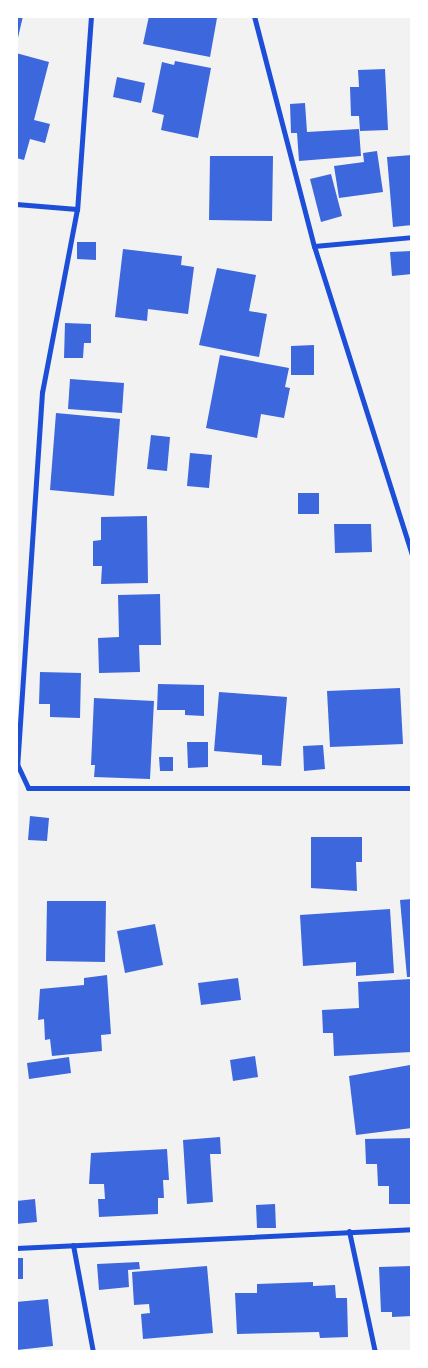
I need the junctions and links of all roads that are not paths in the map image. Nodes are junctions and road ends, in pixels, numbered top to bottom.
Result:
1 (91, 16) edge
2 (254, 16) edge
3 (16, 204) edge
4 (77, 209) junction
5 (412, 237) edge
6 (314, 246) junction
7 (412, 555) edge
8 (412, 788) edge
9 (412, 1229) edge
10 (349, 1231) junction
11 (73, 1244) junction
12 (16, 1248) edge
13 (93, 1352) edge
14 (376, 1352) edge

1 - 4 street
2 - 6 street
3 - 4 street
4 - 8 street
5 - 6 street
6 - 7 street
9 - 10 street
10 - 11 street
10 - 14 street
11 - 12 street
11 - 13 street

